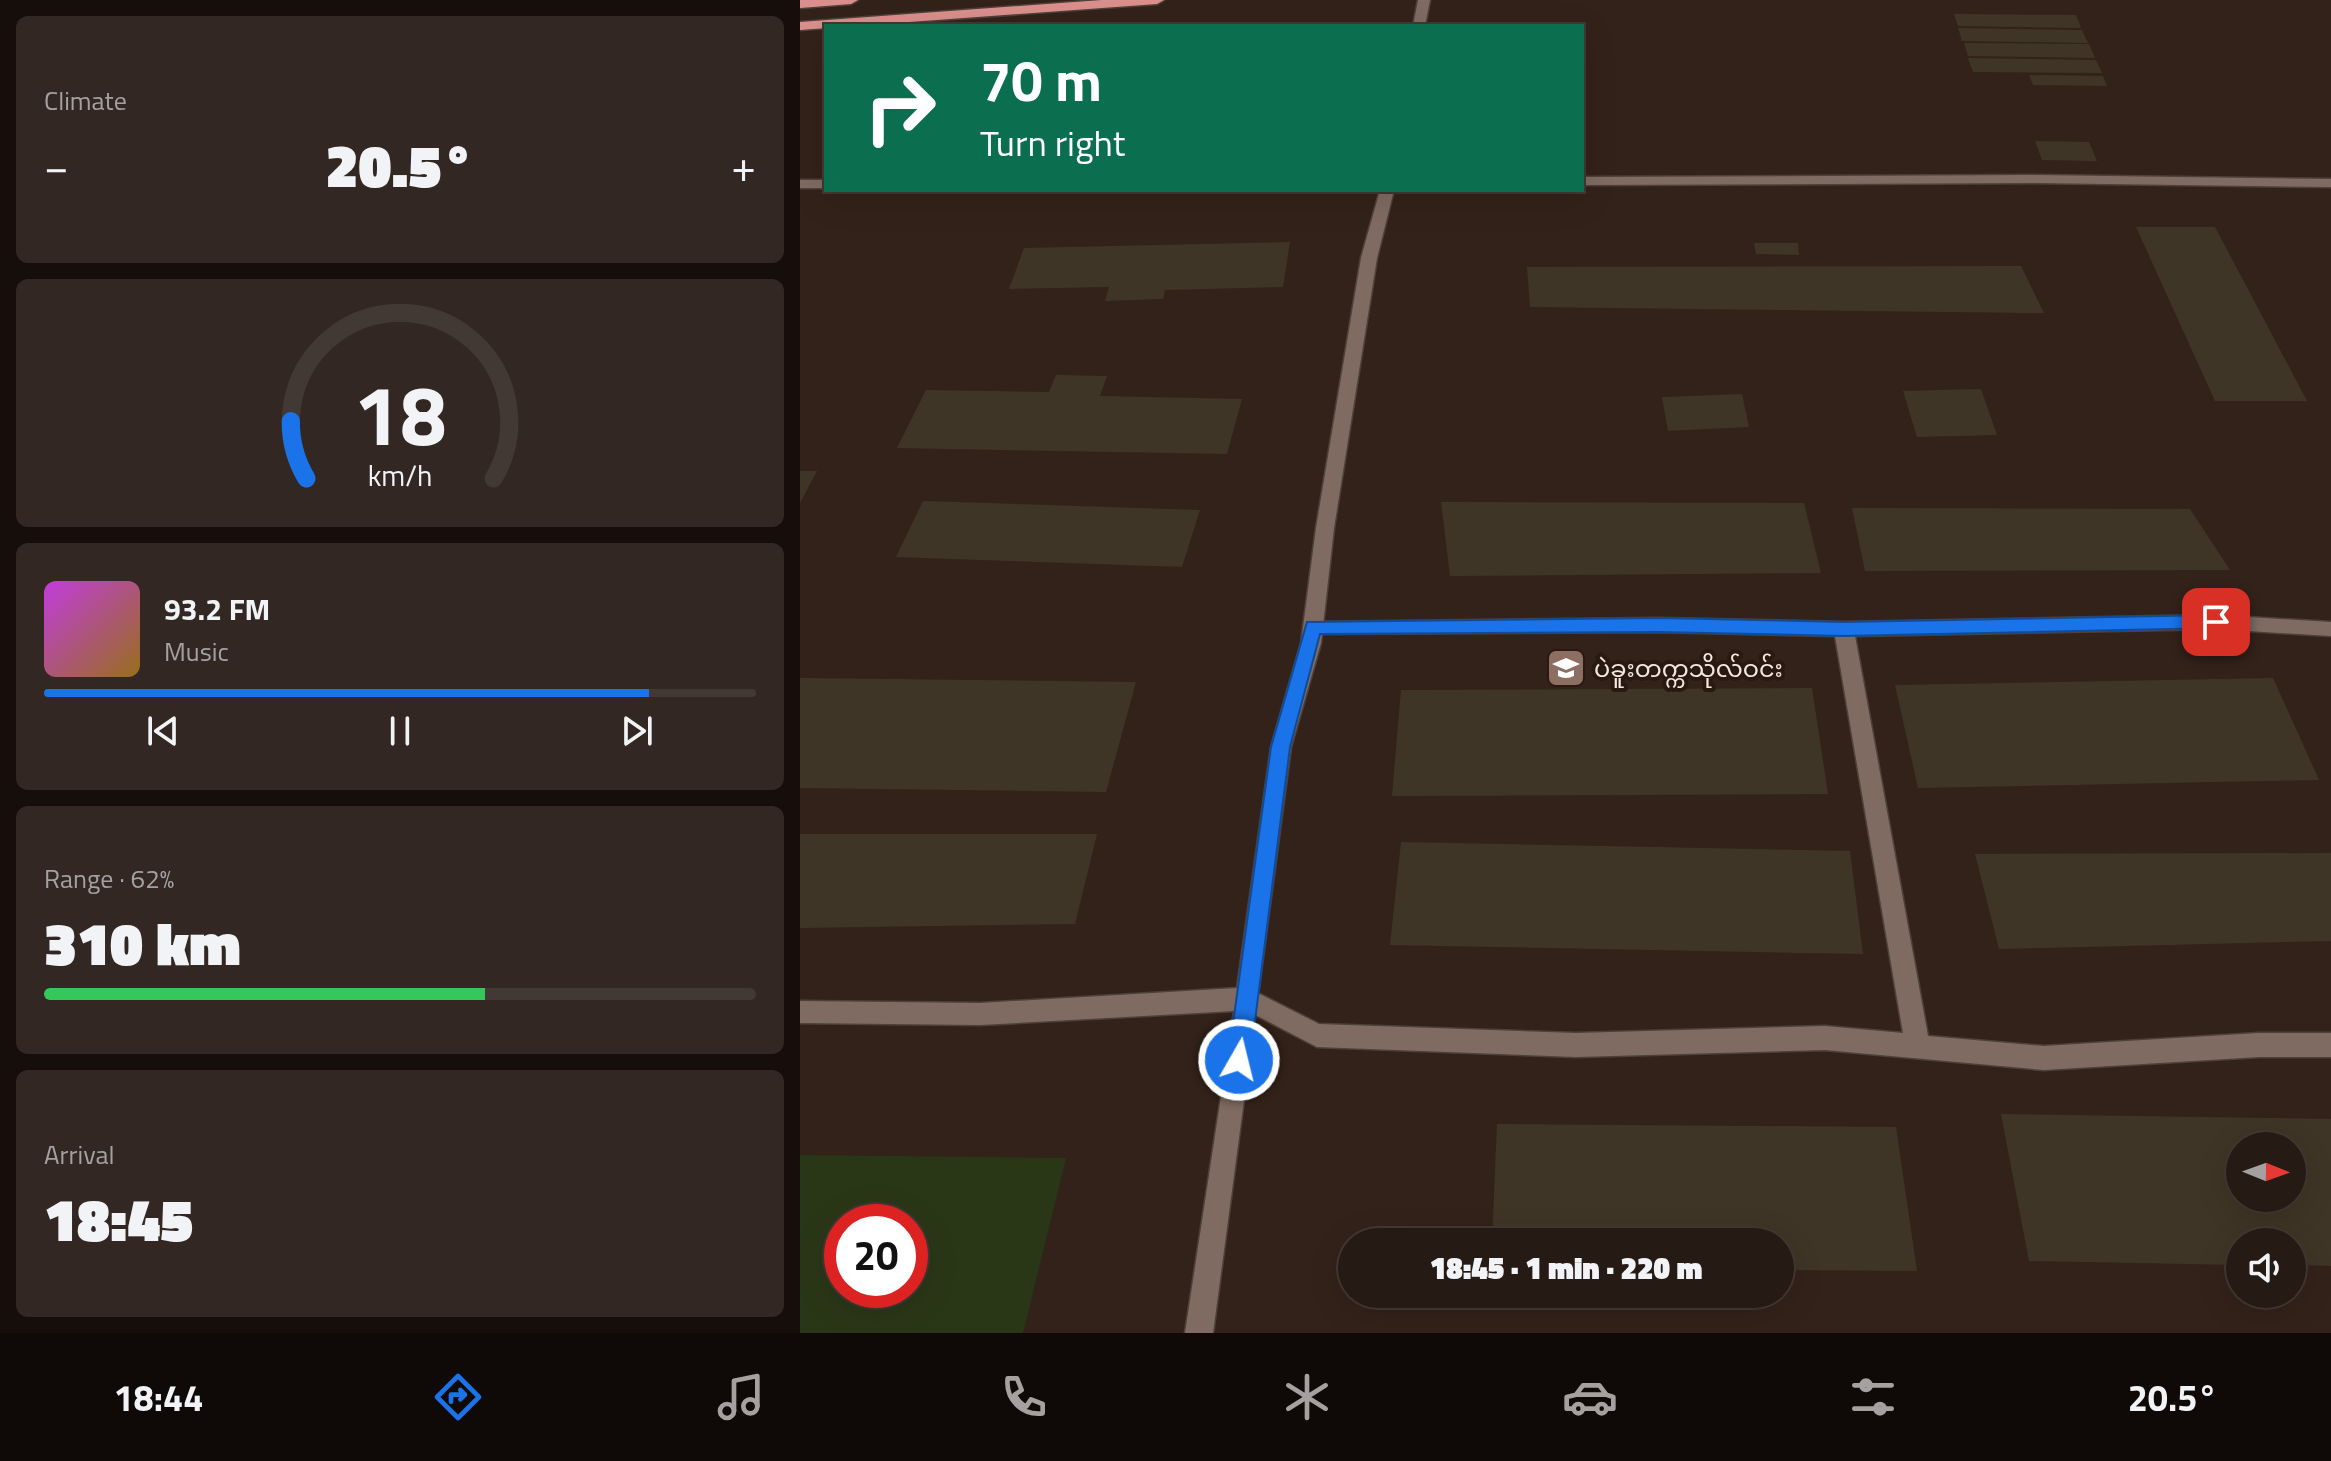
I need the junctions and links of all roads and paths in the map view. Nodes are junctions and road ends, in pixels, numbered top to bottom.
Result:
1 (851, 0) edge
2 (1157, 0) edge
3 (1424, 0) edge
4 (800, 4) edge
5 (824, 24) edge
6 (827, 24) edge
7 (1419, 24) edge
8 (800, 26) edge
9 (1584, 181) edge
10 (2331, 183) edge
11 (800, 184) edge
12 (824, 184) edge
13 (1386, 192) edge
14 (1313, 627) junction
15 (1844, 629) junction
16 (2331, 629) edge
17 (1248, 999) junction
18 (800, 1012) edge
19 (2331, 1045) edge
20 (1918, 1047) junction
21 (1199, 1333) edge

1 - 4 highway
2 - 6 highway
3 - 7 street
5 - 8 highway
9 - 10 street
11 - 12 street
13 - 14 street
14 - 15 street
14 - 17 street
15 - 16 street
15 - 20 street
17 - 18 street
17 - 20 street
17 - 21 street
19 - 20 street

